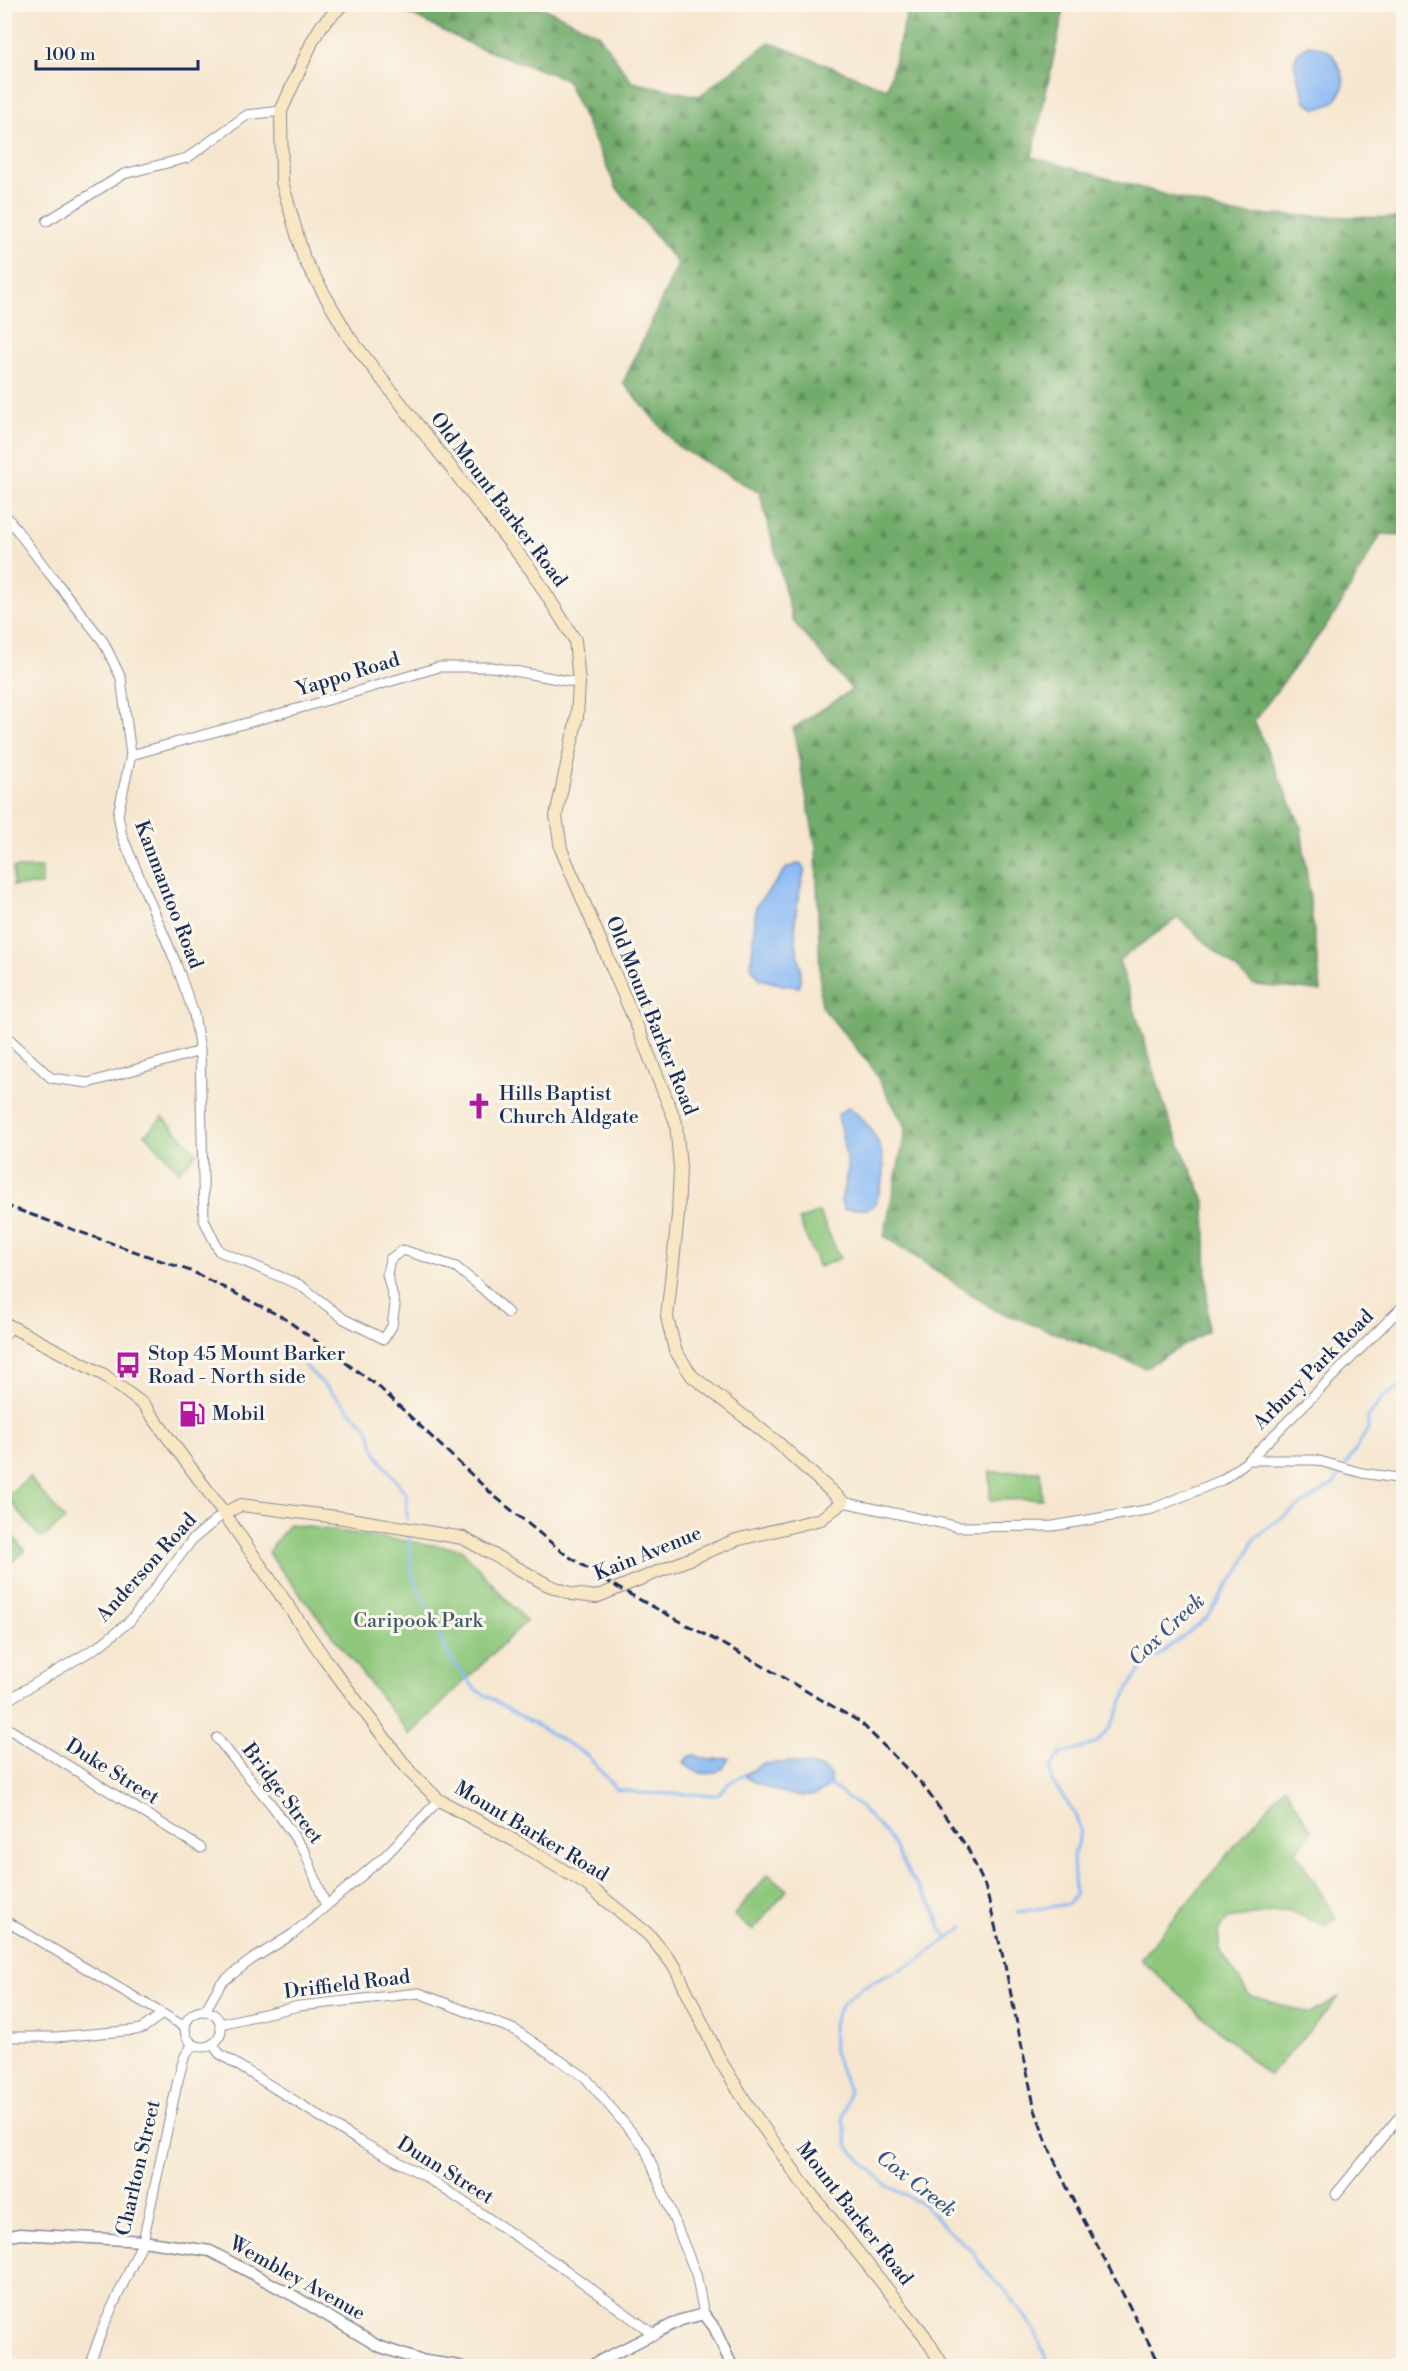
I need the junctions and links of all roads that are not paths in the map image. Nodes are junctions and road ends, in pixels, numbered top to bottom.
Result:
1 (343, 4) edge
2 (281, 111) junction
3 (47, 221) dead end
4 (4, 513) edge
5 (579, 683) junction
6 (131, 755) junction
7 (4, 1034) edge
8 (200, 1051) junction
9 (1404, 1305) edge
10 (508, 1313) dead end
11 (6, 1328) edge
12 (1249, 1460) junction
13 (1404, 1479) edge
14 (843, 1502) junction
15 (224, 1513) junction
16 (4, 1702) edge
17 (4, 1726) edge
18 (217, 1738) dead end
19 (439, 1800) junction
20 (201, 1848) dead end
21 (326, 1906) junction
22 (4, 1920) edge
23 (205, 2011) junction
24 (161, 2015) junction
25 (220, 2024) junction
26 (185, 2027) junction
27 (4, 2037) edge
28 (193, 2044) junction
29 (212, 2044) junction
30 (1404, 2111) edge
31 (1336, 2194) dead end
32 (4, 2237) edge
33 (143, 2241) junction
34 (704, 2314) junction
35 (655, 2335) junction
36 (89, 2367) edge
37 (460, 2367) edge
38 (590, 2367) edge
39 (732, 2367) edge
40 (943, 2367) edge

1 - 2 main road, Old Mount Barker Road
2 - 3 street
2 - 5 main road, Old Mount Barker Road
4 - 6 street, Kanmantoo Road
5 - 6 street, Yappo Road
5 - 14 main road, Old Mount Barker Road
6 - 8 street, Kanmantoo Road
7 - 8 street
8 - 10 street, Kanmantoo Road
9 - 12 street, Arbury Park Road
11 - 15 main road, Mount Barker Road
12 - 13 street
12 - 14 street
14 - 15 main road, Kain Avenue
15 - 16 street, Anderson Road
15 - 19 main road, Mount Barker Road
17 - 20 street, Duke Street
18 - 21 street, Bridge Street
19 - 21 street
19 - 40 main road, Mount Barker Road
21 - 23 street
22 - 24 street
23 - 25 street
23 - 26 street
24 - 26 street
24 - 27 street
25 - 29 street
25 - 34 street, Driffield Road
26 - 28 street
28 - 29 street
28 - 33 street, Charlton Street
29 - 35 street, Dunn Street
30 - 31 street
32 - 33 street, Wembley Avenue
33 - 36 street, Charlton Street
33 - 37 street, Wembley Avenue
34 - 35 street
34 - 39 street
35 - 38 street

